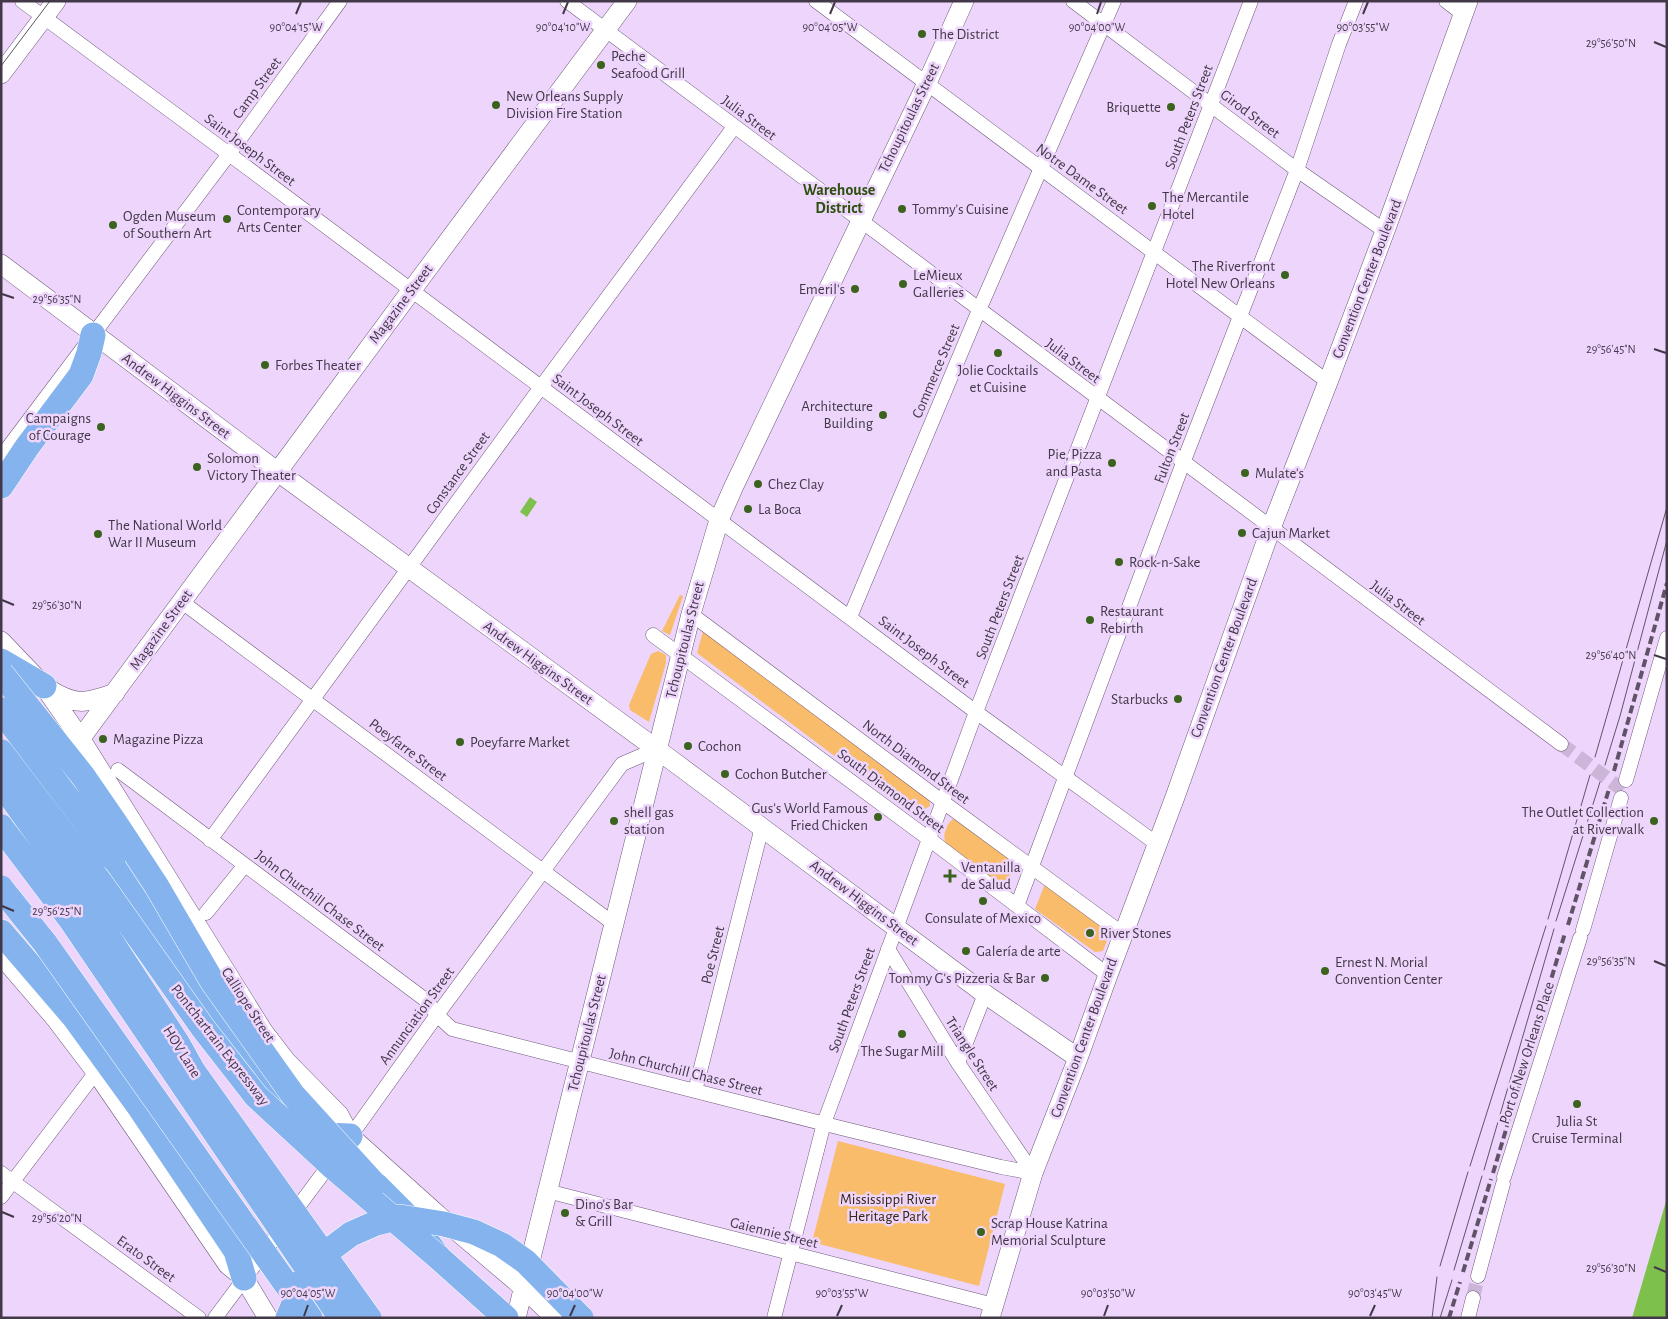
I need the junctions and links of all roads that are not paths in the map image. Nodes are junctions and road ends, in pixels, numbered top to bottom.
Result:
1 (22, 1) edge
2 (56, 1) edge
3 (340, 1) edge
4 (567, 1) edge
5 (627, 1) edge
6 (816, 1) edge
7 (964, 1) edge
8 (1073, 1) edge
9 (1114, 1) edge
10 (1251, 1) edge
11 (1356, 1) edge
12 (1446, 1) edge
13 (1466, 8) edge
14 (44, 18) junction
15 (1104, 24) junction
16 (606, 30) junction
17 (1, 74) edge
18 (927, 83) junction
19 (1212, 105) junction
20 (734, 127) junction
21 (229, 154) junction
22 (1040, 168) junction
23 (1297, 170) junction
24 (860, 221) junction
25 (1385, 231) junction
26 (1154, 252) junction
27 (1, 264) edge
28 (411, 291) junction
29 (979, 310) junction
30 (1240, 317) junction
31 (94, 335) junction
32 (1328, 382) junction
33 (541, 387) junction
34 (1097, 399) junction
35 (1, 457) edge
36 (1184, 463) junction
37 (278, 472) junction
38 (1, 486) edge
39 (719, 520) junction
40 (1271, 528) junction
41 (409, 568) junction
42 (182, 602) junction
43 (691, 614) junction
44 (850, 617) junction
45 (653, 635) dead end
46 (1667, 638) edge
47 (1, 641) edge
48 (681, 655) junction
49 (1, 661) edge
50 (1, 673) edge
51 (44, 686) junction
52 (115, 694) junction
53 (312, 699) junction
54 (1, 710) edge
55 (976, 712) junction
56 (80, 738) junction
57 (1561, 744) tunnel mouth
58 (657, 749) junction
59 (1, 752) edge
60 (118, 770) dead end
61 (1065, 777) junction
62 (1626, 780) dead end
63 (1, 784) edge
64 (1621, 798) dead end
65 (943, 802) junction
66 (1, 822) edge
67 (1, 827) edge
68 (762, 827) junction
69 (210, 840) junction
70 (929, 840) junction
71 (1157, 844) junction
72 (1, 850) edge
73 (245, 866) junction
74 (1031, 866) junction
75 (544, 872) junction
76 (1, 888) edge
77 (1017, 906) junction
78 (206, 914) dead end
79 (614, 924) junction
80 (896, 927) junction
81 (1, 932) edge
82 (1123, 934) junction
83 (888, 950) junction
84 (1, 955) edge
85 (1108, 975) junction
86 (985, 994) junction
87 (437, 1015) junction
88 (1078, 1058) junction
89 (579, 1062) junction
90 (958, 1063) junction
91 (96, 1072) junction
92 (694, 1091) junction
93 (824, 1123) junction
94 (350, 1136) junction
95 (1033, 1173) junction
96 (7, 1177) edge
97 (547, 1192) junction
98 (1, 1197) edge
99 (791, 1254) junction
100 (438, 1257) junction
101 (1478, 1276) tunnel mouth
102 (244, 1278) junction
103 (524, 1288) junction
104 (1473, 1298) tunnel mouth
105 (992, 1311) edge
106 (199, 1318) edge
107 (215, 1318) edge
108 (268, 1318) edge
109 (288, 1318) edge
110 (310, 1318) edge
111 (341, 1318) edge
112 (369, 1318) edge
113 (506, 1318) edge
114 (516, 1318) edge
115 (555, 1318) edge
116 (582, 1318) edge
117 (774, 1318) edge
118 (1468, 1318) edge

1 - 14 street, Saint Joseph Street
2 - 14 street
3 - 21 street, Camp Street
4 - 16 street, Julia Street
5 - 16 street, Magazine Street
6 - 18 street, Notre Dame Street
7 - 18 street, Tchoupitoulas Street
8 - 15 street, Girod Street
9 - 15 street, Commerce Street
10 - 19 street, South Peters Street
11 - 23 street, Fulton Street
12 - 13 street
13 - 25 street, Convention Center Boulevard
14 - 17 street
14 - 21 street, Saint Joseph Street
15 - 19 street, Girod Street
15 - 22 street, Commerce Street
16 - 20 street, Julia Street
16 - 28 street, Magazine Street
18 - 22 street, Notre Dame Street
18 - 24 street, Tchoupitoulas Street
19 - 23 street, Girod Street
19 - 26 street, South Peters Street
20 - 24 street, Julia Street
20 - 33 street, Constance Street
21 - 28 street, Saint Joseph Street
21 - 31 street, Camp Street
22 - 26 street, Notre Dame Street
22 - 29 street, Commerce Street
23 - 25 street, Girod Street
23 - 30 street, Fulton Street
24 - 29 street, Julia Street
24 - 39 street, Tchoupitoulas Street
25 - 32 street, Convention Center Boulevard
26 - 30 street, Notre Dame Street
26 - 34 street, South Peters Street
27 - 31 street, Andrew Higgins Street
28 - 33 street, Saint Joseph Street
28 - 37 street, Magazine Street
29 - 34 street, Julia Street
29 - 44 street, Commerce Street
30 - 32 street, Notre Dame Street
30 - 36 street, Fulton Street
31 - 35 street, Camp Street
31 - 37 street, Andrew Higgins Street
31 - 38 highway
32 - 40 street, Convention Center Boulevard
33 - 39 street, Saint Joseph Street
33 - 41 street, Constance Street
34 - 36 street, Julia Street
34 - 55 street, South Peters Street
36 - 40 street, Julia Street
36 - 61 street, Fulton Street
37 - 41 street, Andrew Higgins Street
37 - 42 street, Magazine Street
39 - 43 street, Tchoupitoulas Street
39 - 44 street, Saint Joseph Street
40 - 57 street, Julia Street
40 - 71 street, Convention Center Boulevard
41 - 53 street, Constance Street
41 - 58 street, Andrew Higgins Street
42 - 52 street, Magazine Street
42 - 53 street, Poeyfarre Street
43 - 48 street, Tchoupitoulas Street
43 - 65 street, North Diamond Street
44 - 55 street, Saint Joseph Street
45 - 48 street, South Diamond Street
46 - 62 street
47 - 51 street, Calliope Street
48 - 58 street, Tchoupitoulas Street
48 - 70 street, South Diamond Street
49 - 51 highway
50 - 100 highway, bridge
51 - 52 street
51 - 56 street, Calliope Street
51 - 66 street
52 - 56 street, Magazine Street
53 - 69 street, Constance Street
53 - 75 street, Poeyfarre Street
54 - 94 highway, bridge
55 - 61 street, Saint Joseph Street
55 - 65 street, South Peters Street
56 - 72 street, Magazine Street
56 - 94 street, Calliope Street
58 - 68 street, Andrew Higgins Street
58 - 75 street, Annunciation Street
58 - 79 street, Tchoupitoulas Street
59 - 100 highway, Pontchartrain Expressway, bridge
60 - 69 street, John Churchill Chase Street
61 - 71 street, Saint Joseph Street
61 - 74 street, Fulton Street
63 - 112 highway, HOV Lane, bridge
64 - 101 street, Port of New Orleans Place
65 - 70 street, South Peters Street
65 - 74 street, North Diamond Street
67 - 111 highway, bridge
68 - 80 street, Andrew Higgins Street
68 - 92 street, Poe Street
69 - 73 street, John Churchill Chase Street
70 - 77 street, South Diamond Street
70 - 80 street, South Peters Street
71 - 82 street, Convention Center Boulevard
73 - 78 street
73 - 87 street, John Churchill Chase Street
74 - 77 street, Fulton Street
74 - 82 street, North Diamond Street
75 - 79 street, Poeyfarre Street
75 - 87 street, Annunciation Street
76 - 110 highway, bridge
77 - 85 street, South Diamond Street
79 - 89 street, Tchoupitoulas Street
80 - 83 street, South Peters Street
80 - 86 street, Andrew Higgins Street
81 - 102 highway
82 - 85 street, Convention Center Boulevard
83 - 90 street, Triangle Street
83 - 93 street, South Peters Street
84 - 91 street
85 - 88 street, Convention Center Boulevard
86 - 88 street, Andrew Higgins Street
86 - 90 street
87 - 89 street, John Churchill Chase Street
87 - 94 street, Annunciation Street
88 - 95 street, Convention Center Boulevard
89 - 92 street, John Churchill Chase Street
89 - 97 street, Tchoupitoulas Street
90 - 95 street, Triangle Street
91 - 96 street
91 - 102 street
92 - 93 street, John Churchill Chase Street
93 - 95 street, John Churchill Chase Street
93 - 99 street, South Peters Street
94 - 102 street, Annunciation Street
94 - 103 street, Calliope Street
95 - 105 street, Convention Center Boulevard
96 - 98 street
96 - 106 street, Erato Street
97 - 99 street, Gaiennie Street
97 - 103 street, Tchoupitoulas Street
99 - 105 street, Gaiennie Street
99 - 117 street, South Peters Street
100 - 113 highway, Pontchartrain Expressway
102 - 107 street, Annunciation Street
102 - 108 street
103 - 114 street, Tchoupitoulas Street
103 - 115 street, Calliope Street
104 - 118 street
109 - 116 highway, bridge

